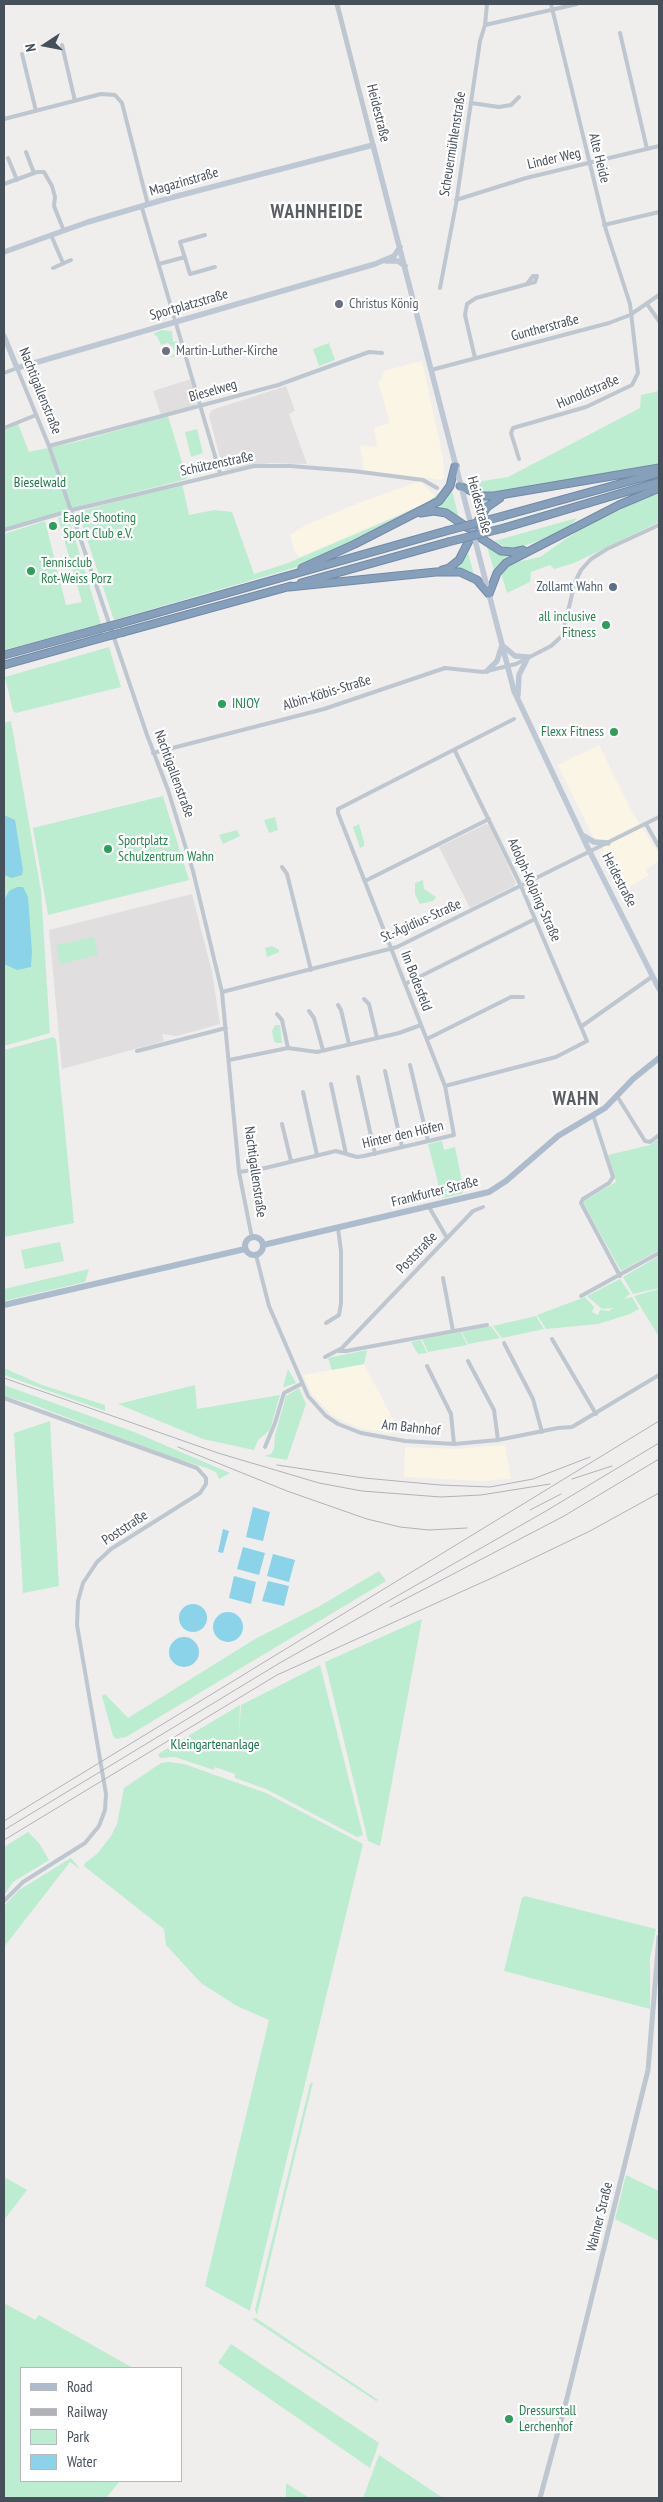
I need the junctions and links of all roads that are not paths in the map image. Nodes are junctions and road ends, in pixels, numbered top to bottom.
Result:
1 (337, 4) edge
2 (487, 4) edge
3 (551, 4) edge
4 (577, 4) edge
5 (553, 10) junction
6 (485, 25) junction
7 (620, 33) dead end
8 (62, 45) dead end
9 (22, 54) dead end
10 (519, 97) dead end
11 (75, 101) junction
12 (471, 103) junction
13 (36, 111) junction
14 (4, 119) edge
15 (373, 145) junction
16 (659, 146) edge
17 (647, 149) junction
18 (26, 152) dead end
19 (8, 158) dead end
20 (589, 163) junction
21 (34, 173) junction
22 (17, 180) junction
23 (4, 184) edge
24 (456, 200) junction
25 (148, 205) junction
26 (142, 208) junction
27 (659, 212) edge
28 (604, 225) junction
29 (64, 230) junction
30 (51, 235) junction
31 (205, 235) dead end
32 (400, 247) junction
33 (4, 252) edge
34 (184, 257) junction
35 (72, 260) dead end
36 (382, 262) junction
37 (63, 264) junction
38 (159, 264) junction
39 (405, 266) junction
40 (215, 267) dead end
41 (52, 268) dead end
42 (527, 284) dead end
43 (440, 288) dead end
44 (659, 295) edge
45 (647, 304) junction
46 (630, 315) junction
47 (659, 321) edge
48 (176, 322) junction
49 (4, 336) edge
50 (382, 353) dead end
51 (475, 358) junction
52 (17, 368) junction
53 (431, 370) junction
54 (4, 373) edge
55 (201, 406) junction
56 (36, 415) junction
57 (4, 428) edge
58 (49, 446) junction
59 (519, 459) dead end
60 (455, 466) junction
61 (659, 468) edge
62 (220, 473) junction
63 (659, 473) edge
64 (659, 482) edge
65 (460, 486) junction
66 (437, 488) dead end
67 (659, 488) edge
68 (510, 494) junction
69 (72, 510) junction
70 (418, 513) junction
71 (659, 525) edge
72 (4, 530) edge
73 (473, 532) junction
74 (532, 548) junction
75 (436, 572) junction
76 (257, 585) junction
77 (289, 587) junction
78 (489, 594) junction
79 (502, 645) junction
80 (4, 655) edge
81 (528, 658) junction
82 (4, 665) edge
83 (508, 667) junction
84 (487, 671) junction
85 (518, 702) junction
86 (514, 719) dead end
87 (455, 751) junction
88 (153, 753) junction
89 (659, 818) edge
90 (489, 819) junction
91 (646, 824) junction
92 (582, 835) junction
93 (608, 843) junction
94 (659, 847) edge
95 (590, 852) junction
96 (282, 867) dead end
97 (365, 881) junction
98 (521, 886) junction
99 (535, 919) junction
100 (392, 949) junction
101 (311, 970) junction
102 (653, 976) junction
103 (405, 984) junction
104 (659, 990) edge
105 (222, 992) junction
106 (523, 997) dead end
107 (364, 999) dead end
108 (338, 1005) dead end
109 (309, 1011) dead end
110 (277, 1014) dead end
111 (421, 1025) junction
112 (582, 1026) junction
113 (226, 1028) junction
114 (377, 1038) junction
115 (427, 1039) junction
116 (349, 1044) junction
117 (288, 1048) junction
118 (323, 1050) junction
119 (137, 1051) dead end
120 (659, 1058) edge
121 (230, 1060) junction
122 (410, 1065) dead end
123 (385, 1071) dead end
124 (358, 1077) dead end
125 (331, 1084) dead end
126 (445, 1086) junction
127 (302, 1092) dead end
128 (617, 1096) junction
129 (593, 1115) junction
130 (282, 1124) dead end
131 (454, 1135) joint
132 (659, 1135) edge
133 (428, 1140) junction
134 (402, 1147) junction
135 (346, 1154) junction
136 (375, 1154) junction
137 (317, 1155) junction
138 (290, 1161) junction
139 (239, 1172) junction
140 (429, 1207) junction
141 (483, 1207) dead end
142 (338, 1228) junction
143 (252, 1238) junction
144 (447, 1238) junction
145 (263, 1245) junction
146 (245, 1249) junction
147 (659, 1253) edge
148 (256, 1255) junction
149 (620, 1276) junction
150 (443, 1278) dead end
151 (581, 1296) dead end
152 (4, 1305) edge
153 (326, 1323) dead end
154 (487, 1325) dead end
155 (453, 1331) junction
156 (552, 1339) dead end
157 (504, 1343) dead end
158 (339, 1351) junction
159 (325, 1357) dead end
160 (468, 1361) dead end
161 (427, 1366) dead end
162 (659, 1375) edge
163 (301, 1384) junction
164 (4, 1398) edge
165 (596, 1414) junction
166 (542, 1432) junction
167 (498, 1440) junction
168 (454, 1444) junction
169 (265, 1447) dead end
170 (4, 1901) edge
171 (659, 1937) edge
172 (540, 2498) edge

1 - 15 street, Heidestraße
2 - 6 street, Scheuermühlenstraße
3 - 5 street, Alte Heide
4 - 5 street
5 - 6 street
5 - 20 street, Alte Heide
6 - 12 street, Scheuermühlenstraße
7 - 17 street
8 - 11 street
9 - 13 street
10 - 12 street
11 - 13 street
11 - 25 street
12 - 24 street, Scheuermühlenstraße
13 - 14 street
15 - 25 main road, Magazinstraße
15 - 32 main road, Heidestraße
16 - 17 street, Linder Weg
17 - 20 street, Linder Weg
18 - 21 street
19 - 22 street
20 - 24 street, Linder Weg
20 - 28 street, Alte Heide
21 - 22 street
21 - 29 street
22 - 23 street
24 - 43 street, Scheuermühlenstraße
25 - 26 main road, Magazinstraße
26 - 29 main road, Magazinstraße
26 - 38 street
27 - 28 street
28 - 46 street, Alte Heide
29 - 30 main road, Magazinstraße
30 - 33 main road, Magazinstraße
30 - 37 street
31 - 34 street
32 - 36 main road
32 - 39 main road, Heidestraße
34 - 38 street
34 - 40 street
35 - 37 street
36 - 39 main road
36 - 48 main road, Sportplatzstraße
37 - 41 street
38 - 48 street
39 - 53 main road, Heidestraße
42 - 51 street
44 - 45 street, Guntherstraße
45 - 46 street, Guntherstraße
45 - 47 street
46 - 51 street, Guntherstraße
46 - 59 street, Hunoldstraße
48 - 52 main road, Sportplatzstraße
48 - 55 street
49 - 52 main road, Nachtigallenstraße
50 - 55 street, Bieselweg
51 - 53 street, Guntherstraße
52 - 54 street, Sportplatzstraße
52 - 56 street, Nachtigallenstraße
53 - 60 main road, Heidestraße
55 - 58 street, Bieselweg
55 - 62 street
56 - 57 street
56 - 58 street, Nachtigallenstraße
58 - 69 street, Nachtigallenstraße
60 - 65 main road, Heidestraße
60 - 70 highway
61 - 68 highway
62 - 66 street, Schützenstraße
62 - 69 street, Schützenstraße
63 - 76 highway, bridge
64 - 77 highway, bridge
65 - 68 highway
65 - 73 main road, Heidestraße
67 - 74 highway
68 - 73 highway
69 - 72 street, Schützenstraße
69 - 88 street, Nachtigallenstraße
70 - 73 highway
70 - 76 highway
71 - 81 street, Albin-Köbis-Straße
73 - 74 highway
73 - 75 highway
73 - 78 main road, Heidestraße
74 - 78 highway
75 - 77 highway
75 - 78 highway
76 - 80 highway, bridge
77 - 82 highway, bridge
78 - 79 main road, Heidestraße
79 - 81 main road
79 - 83 main road, Heidestraße
79 - 84 main road
81 - 83 street, Albin-Köbis-Straße
81 - 85 main road
83 - 84 street, Albin-Köbis-Straße
83 - 85 main road, Heidestraße
84 - 88 street, Albin-Köbis-Straße
85 - 92 main road, Heidestraße
86 - 87 street
87 - 90 street, Adolph-Kolping-Straße
87 - 97 street, Im Bodesfeld
88 - 105 street, Nachtigallenstraße
89 - 91 street, St.-Ägidius-Straße
90 - 97 street
90 - 98 street, Adolph-Kolping-Straße
91 - 93 street, St.-Ägidius-Straße
91 - 94 street
92 - 93 main road
92 - 95 main road, Heidestraße
93 - 95 street, St.-Ägidius-Straße
95 - 98 street, St.-Ägidius-Straße
95 - 102 main road, Heidestraße
96 - 101 street
97 - 100 street, Im Bodesfeld
98 - 99 street, Adolph-Kolping-Straße
98 - 100 street, St.-Ägidius-Straße
99 - 103 street
99 - 112 street, Adolph-Kolping-Straße
100 - 101 street, St.-Ägidius-Straße
100 - 103 street, Im Bodesfeld
101 - 105 street, St.-Ägidius-Straße
102 - 104 main road, Heidestraße
102 - 112 street
103 - 111 street, Im Bodesfeld
105 - 113 street, Nachtigallenstraße
106 - 115 street
107 - 114 street
108 - 116 street
109 - 118 street
110 - 117 street
111 - 114 street
111 - 115 street, Im Bodesfeld
112 - 126 street, Adolph-Kolping-Straße
113 - 119 street
113 - 121 street, Nachtigallenstraße
114 - 116 street
115 - 126 street, Im Bodesfeld
116 - 118 street
117 - 118 street
117 - 121 street
120 - 128 main road, Frankfurter Straße
121 - 139 street, Nachtigallenstraße
122 - 133 street
123 - 134 street
124 - 136 street
125 - 135 street
126 - 131 street, Im Bodesfeld
127 - 137 street
128 - 129 main road, Frankfurter Straße
128 - 132 street
129 - 140 main road, Frankfurter Straße
129 - 149 street
130 - 138 street
131 - 133 street, Hinter den Höfen
133 - 134 street, Hinter den Höfen
134 - 136 street, Hinter den Höfen
135 - 136 street, Hinter den Höfen
135 - 137 street, Hinter den Höfen
137 - 138 street, Hinter den Höfen
138 - 139 street, Hinter den Höfen
139 - 143 street, Nachtigallenstraße
140 - 142 main road, Frankfurter Straße
140 - 144 street
141 - 144 street, Poststraße
142 - 145 main road, Frankfurter Straße
142 - 153 street
143 - 145 main road
143 - 146 main road
144 - 158 street, Poststraße
145 - 148 main road
146 - 148 main road
146 - 152 main road
147 - 149 street
148 - 163 street, Am Bahnhof
149 - 151 street
150 - 155 street
154 - 155 street
155 - 158 street
156 - 165 street
157 - 166 street
158 - 159 street, Poststraße
160 - 167 street
161 - 168 street
162 - 165 street, Am Bahnhof
163 - 168 street, Am Bahnhof
163 - 169 street
164 - 170 street, Poststraße
165 - 166 street, Am Bahnhof
166 - 167 street, Am Bahnhof
167 - 168 street, Am Bahnhof
171 - 172 street, Wahner Straße

